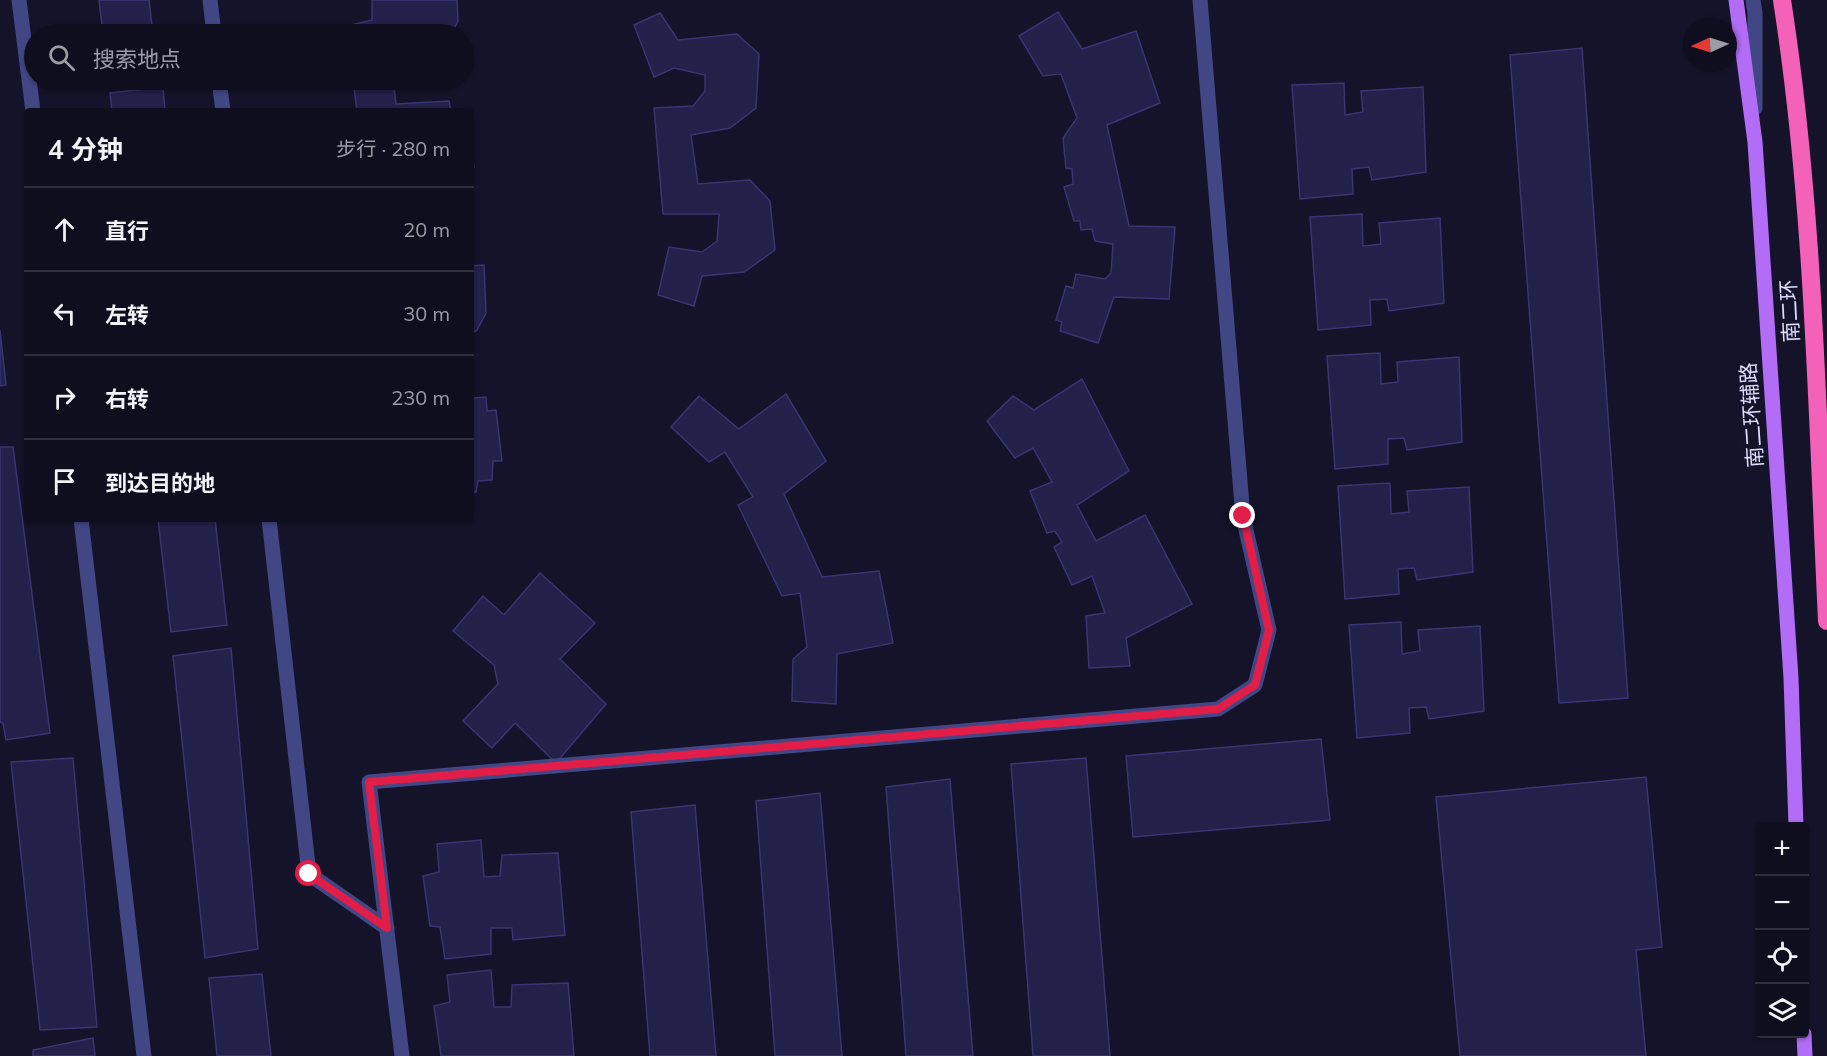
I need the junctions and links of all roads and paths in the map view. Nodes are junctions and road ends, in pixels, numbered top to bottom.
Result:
1 (19, 0) edge
2 (210, 0) edge
3 (1200, 0) edge
4 (1736, 0) edge
5 (1753, 0) edge
6 (1782, 0) edge
7 (213, 24) edge
8 (24, 40) edge
9 (30, 90) edge
10 (220, 90) edge
11 (33, 108) edge
12 (223, 108) edge
13 (1755, 142) junction
14 (81, 522) edge
15 (269, 522) edge
16 (1827, 621) edge
17 (1796, 822) edge
18 (387, 928) junction
19 (1804, 1038) edge
20 (144, 1056) edge
21 (402, 1056) edge
22 (1805, 1056) edge

1 - 8 street
2 - 7 street
3 - 18 street
4 - 13 main road
5 - 13 street, 南二环辅路
6 - 16 highway, 南二环
9 - 11 street
10 - 12 street
13 - 17 main road, 南二环辅路
14 - 20 street
15 - 18 street
18 - 21 street
19 - 22 main road

